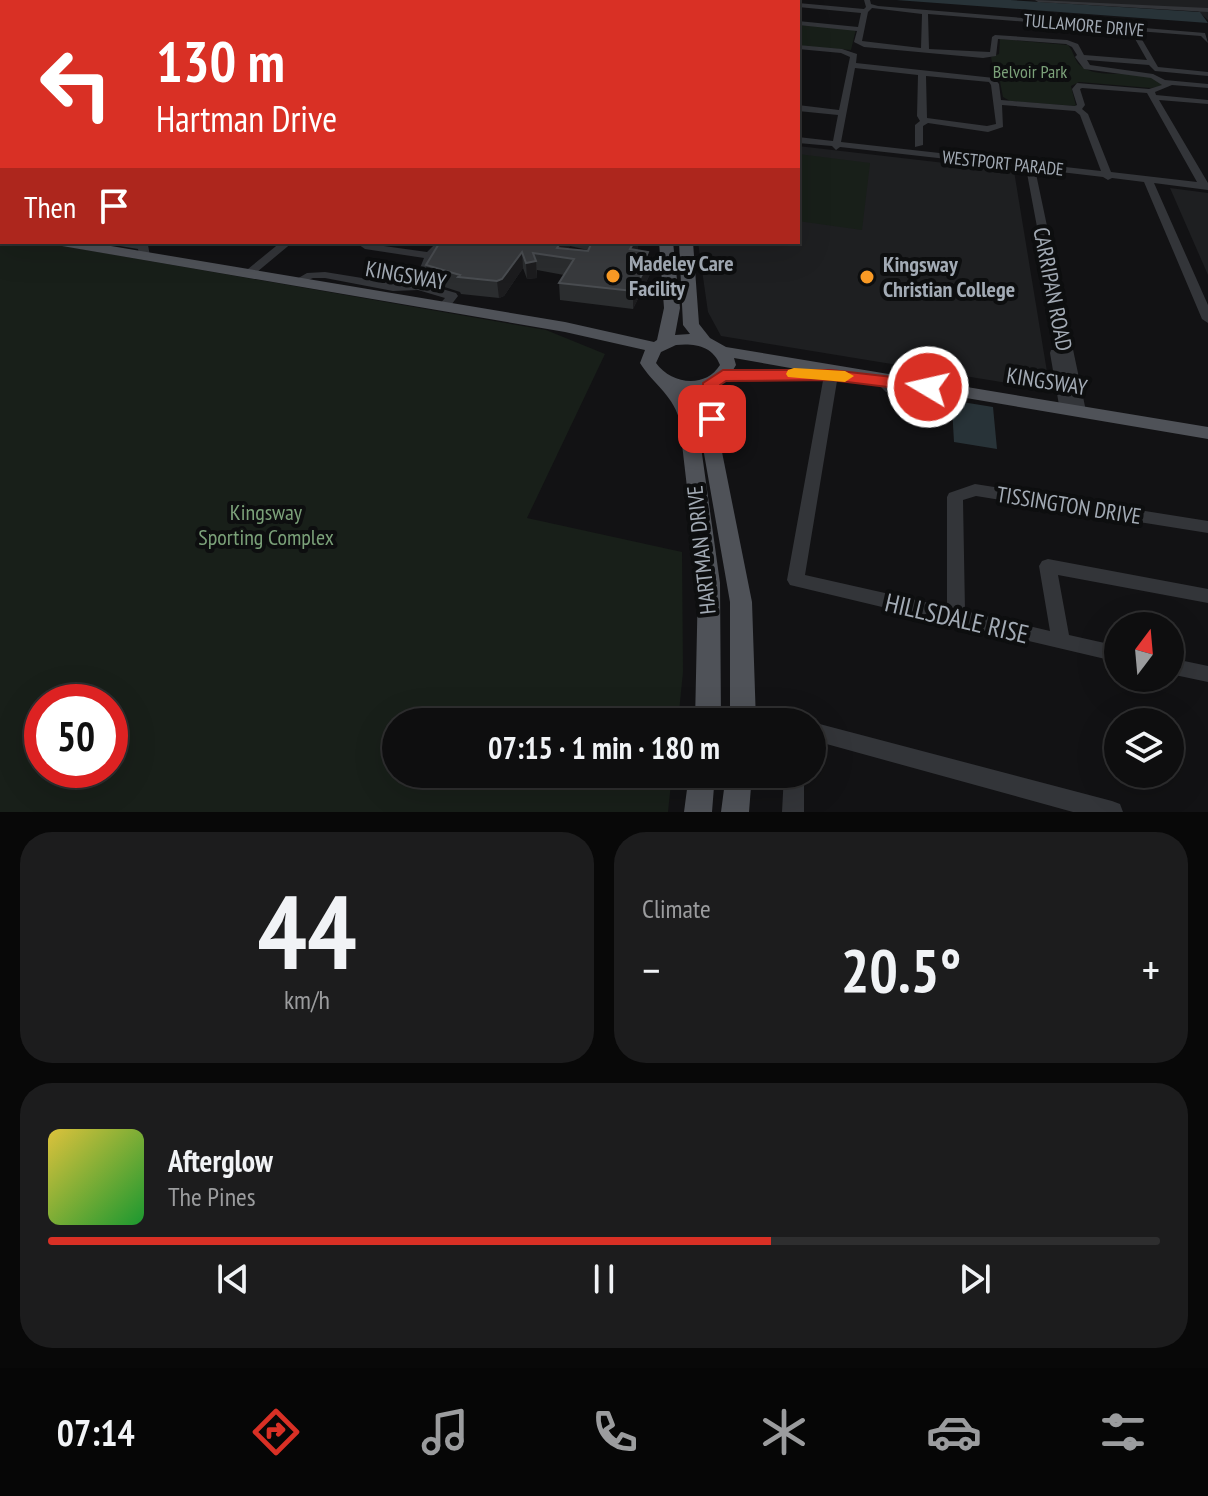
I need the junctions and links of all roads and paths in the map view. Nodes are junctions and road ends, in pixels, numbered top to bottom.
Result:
1 (1038, 0) edge
2 (1169, 0) edge
3 (800, 5) edge
4 (867, 6) edge
5 (1186, 10) junction
6 (1208, 10) edge
7 (925, 11) junction
8 (989, 17) junction
9 (800, 23) edge
10 (1066, 23) junction
11 (861, 29) junction
12 (1133, 29) junction
13 (1206, 36) edge
14 (998, 37) junction
15 (1067, 42) junction
16 (800, 47) edge
17 (925, 51) junction
18 (956, 54) junction
19 (852, 65) junction
20 (1153, 69) junction
21 (922, 73) junction
22 (1208, 74) edge
23 (957, 75) junction
24 (1168, 84) junction
25 (1208, 87) edge
26 (1153, 94) junction
27 (998, 102) junction
28 (1208, 102) edge
29 (800, 108) edge
30 (1077, 109) junction
31 (842, 113) junction
32 (926, 121) junction
33 (800, 141) edge
34 (918, 145) dead end
35 (837, 146) junction
36 (1026, 167) junction
37 (1108, 176) junction
38 (1153, 181) junction
39 (1206, 187) edge
40 (74, 244) edge
41 (126, 244) edge
42 (362, 244) edge
43 (441, 244) edge
44 (666, 244) edge
45 (686, 244) edge
46 (284, 246) edge
47 (144, 256) junction
48 (430, 256) junction
49 (252, 274) junction
50 (307, 282) junction
51 (419, 286) junction
52 (1208, 297) edge
53 (444, 306) junction
54 (1208, 319) edge
55 (704, 341) junction
56 (657, 351) junction
57 (721, 351) junction
58 (831, 375) junction
59 (717, 379) junction
60 (880, 379) junction
61 (669, 383) junction
62 (1072, 410) junction
63 (1207, 433) edge
64 (1208, 527) edge
65 (1208, 596) edge
66 (956, 619) junction
67 (1061, 642) junction
68 (1104, 651) edge
69 (1184, 669) edge
70 (1208, 674) edge
71 (708, 708) edge
72 (743, 708) edge
73 (826, 735) edge
74 (701, 788) edge
75 (738, 788) edge
76 (794, 788) edge
77 (698, 812) edge
78 (735, 812) edge
79 (793, 812) edge
80 (1112, 812) edge

1 - 5 street
2 - 5 street
3 - 4 street, TULLAMORE DRIVE
4 - 7 street, TULLAMORE DRIVE
4 - 11 street
5 - 6 street
7 - 8 street, TULLAMORE DRIVE
7 - 17 street
8 - 10 street, TULLAMORE DRIVE
8 - 14 street
9 - 11 street
10 - 12 street, TULLAMORE DRIVE
10 - 15 street
11 - 17 street
12 - 13 street, TULLAMORE DRIVE
12 - 20 street
14 - 15 street
14 - 18 street
15 - 20 street
16 - 19 street
17 - 18 street
18 - 23 street
19 - 21 street
19 - 31 street
20 - 22 street
20 - 24 street
21 - 23 street
21 - 32 street
23 - 27 street
24 - 25 street
24 - 26 street
26 - 28 street
26 - 30 street
26 - 39 street
27 - 30 street
27 - 32 street
29 - 31 street
30 - 37 street
31 - 35 street
32 - 34 street
33 - 35 street, WESTPORT PARADE
35 - 36 street, WESTPORT PARADE
36 - 37 street, WESTPORT PARADE
36 - 62 street, CARRIPAN ROAD
37 - 38 street, WESTPORT PARADE
38 - 39 street, WESTPORT PARADE
38 - 52 street
38 - 54 street
40 - 47 main road, KINGSWAY
41 - 47 street, KINGSWAY
42 - 48 street
43 - 48 street
44 - 56 main road
45 - 55 main road
46 - 49 street
47 - 49 main road, KINGSWAY
48 - 51 street
49 - 50 main road, KINGSWAY
50 - 51 street
50 - 53 main road, KINGSWAY
51 - 53 street
53 - 56 main road, KINGSWAY
55 - 56 main road
55 - 57 main road
56 - 61 main road
57 - 59 main road
57 - 60 main road, KINGSWAY
58 - 59 main road, KINGSWAY
58 - 60 main road, KINGSWAY
58 - 66 street, HILLSDALE RISE
59 - 61 main road
59 - 72 main road, HARTMAN DRIVE
60 - 62 main road, KINGSWAY
61 - 71 main road, HARTMAN DRIVE
62 - 63 main road, KINGSWAY
64 - 66 street, TISSINGTON DRIVE
65 - 67 street
66 - 67 street, HILLSDALE RISE
67 - 68 street, HILLSDALE RISE
69 - 70 street
73 - 80 street
74 - 77 main road
75 - 78 main road
76 - 79 street

